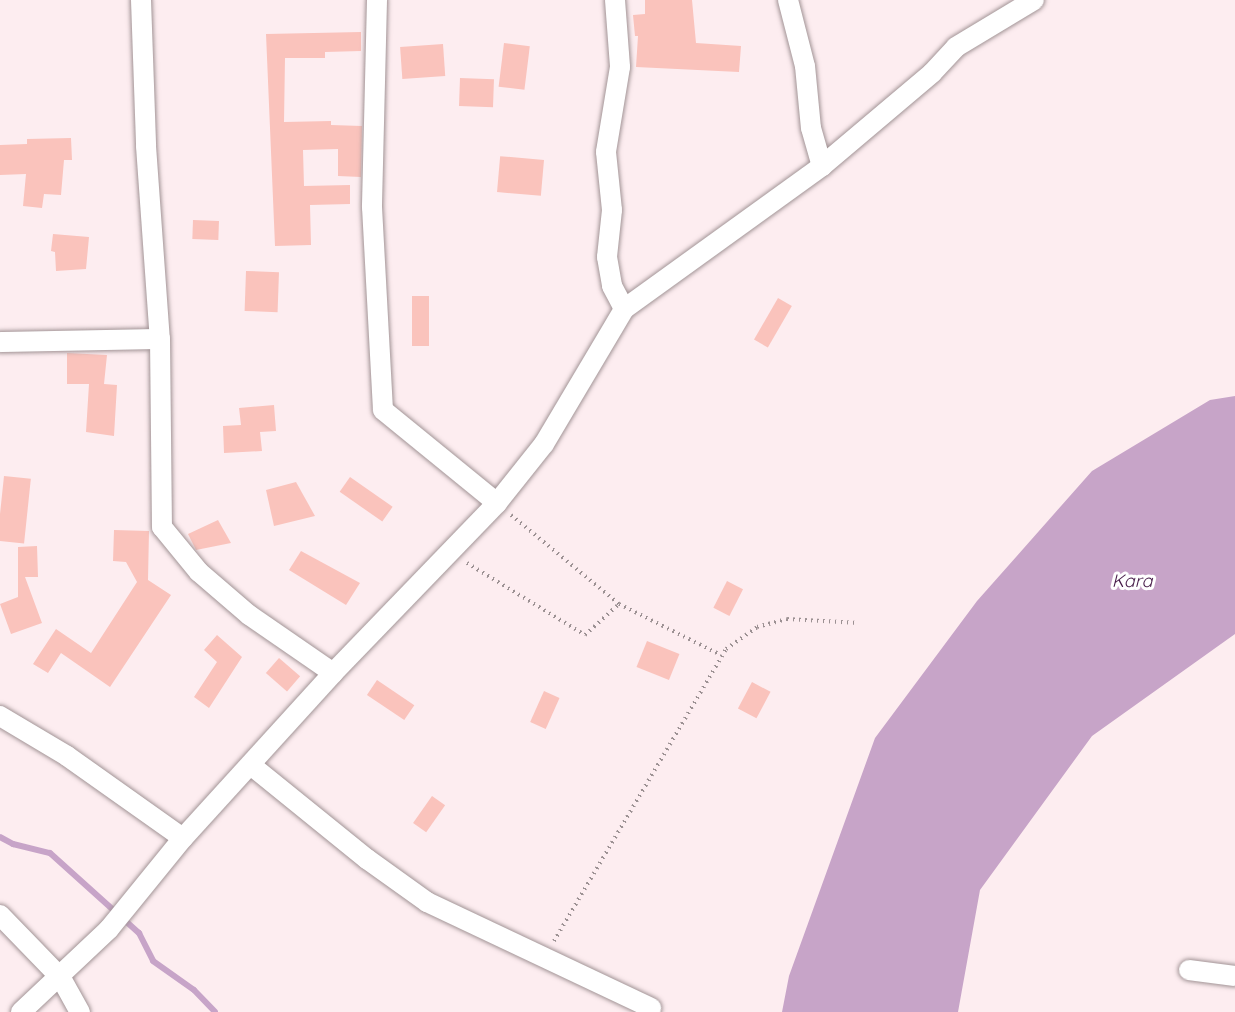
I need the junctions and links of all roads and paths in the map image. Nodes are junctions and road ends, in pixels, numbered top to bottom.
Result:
1 (141, 0) edge
2 (376, 0) edge
3 (615, 0) edge
4 (788, 0) edge
5 (1034, 0) edge
6 (822, 166) junction
7 (624, 309) junction
8 (160, 339) junction
9 (0, 342) edge
10 (497, 503) junction
11 (448, 551) junction
12 (618, 604) junction
13 (858, 623) dead end
14 (721, 655) junction
15 (333, 673) junction
16 (0, 716) edge
17 (252, 766) junction
18 (183, 838) junction
19 (0, 915) edge
20 (545, 957) junction
21 (1189, 970) dead end
22 (1235, 976) edge
23 (61, 978) junction
24 (651, 1008) dead end
25 (21, 1012) edge
26 (80, 1012) edge

1 - 8 street
2 - 10 street
3 - 7 street
4 - 6 street
5 - 6 street
6 - 7 street
7 - 10 street
8 - 9 street
8 - 15 street
10 - 11 street
10 - 12 path
11 - 12 path
11 - 15 street
12 - 14 path
13 - 14 path
14 - 20 path
15 - 17 street
16 - 18 street
17 - 18 street
17 - 20 street
18 - 23 street
19 - 23 street
20 - 24 street
21 - 22 street
23 - 25 street
23 - 26 street

